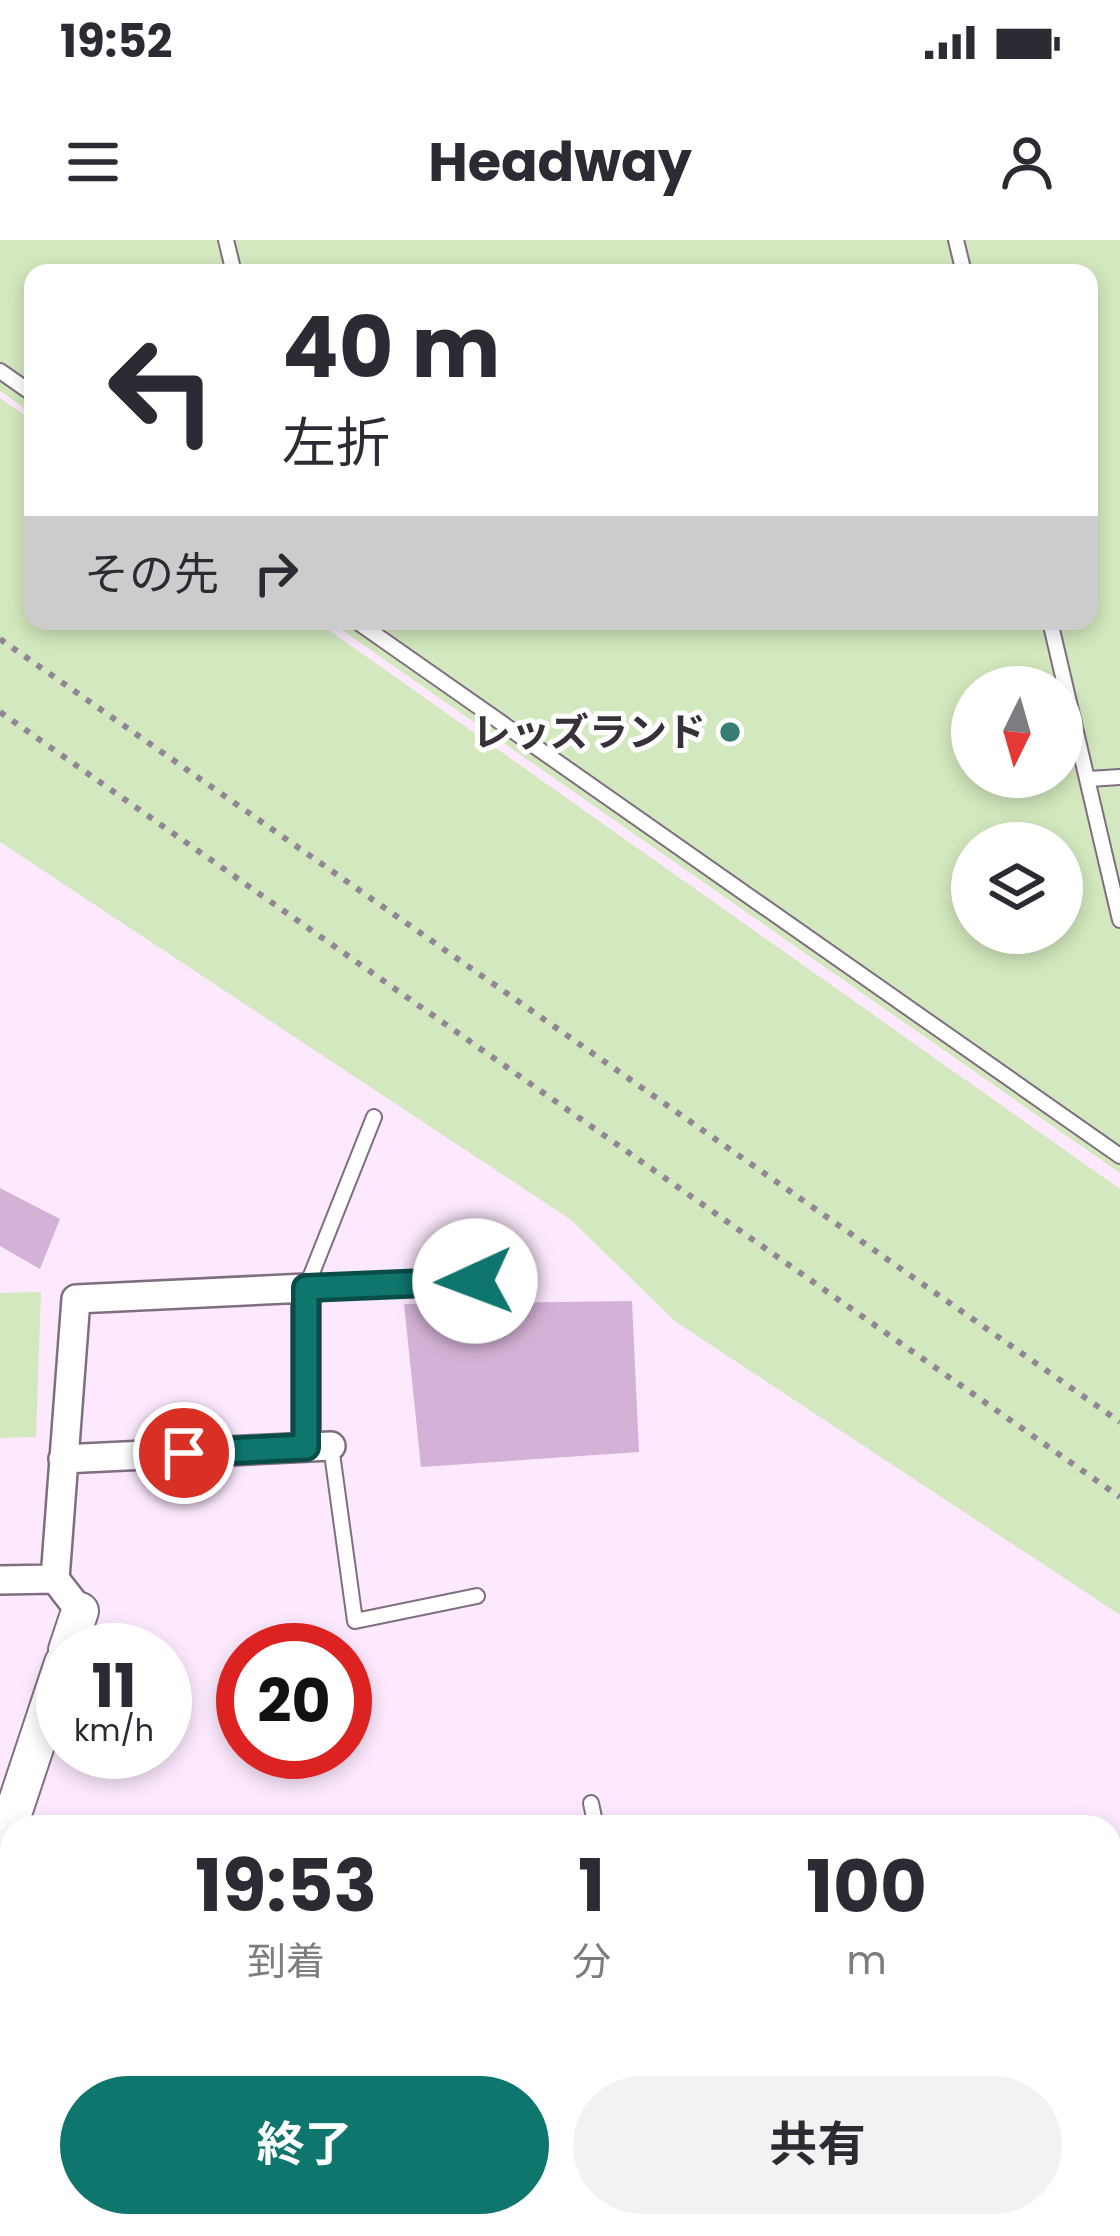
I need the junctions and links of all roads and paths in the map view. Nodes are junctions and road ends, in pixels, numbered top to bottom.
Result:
1 (369, 630) edge
2 (1052, 630) edge
3 (0, 639) edge
4 (0, 712) edge
5 (1120, 777) edge
6 (1089, 779) junction
7 (1120, 920) edge
8 (374, 1117) dead end
9 (1120, 1156) edge
10 (475, 1281) dead end
11 (306, 1288) junction
12 (1120, 1422) edge
13 (318, 1446) junction
14 (63, 1459) junction
15 (1120, 1497) edge
16 (55, 1579) junction
17 (0, 1580) edge
18 (477, 1596) dead end
19 (80, 1611) joint
20 (76, 1623) edge
21 (36, 1744) edge
22 (591, 1803) dead end
23 (13, 1815) edge
24 (594, 1815) edge

1 - 9 lane
2 - 6 lane
3 - 12 path
4 - 15 path
5 - 6 lane
6 - 7 lane
8 - 11 lane
10 - 11 lane
11 - 13 street
11 - 14 street
13 - 14 street
13 - 18 lane
14 - 16 street
16 - 17 street
16 - 19 street
19 - 20 street
21 - 23 street
22 - 24 lane

